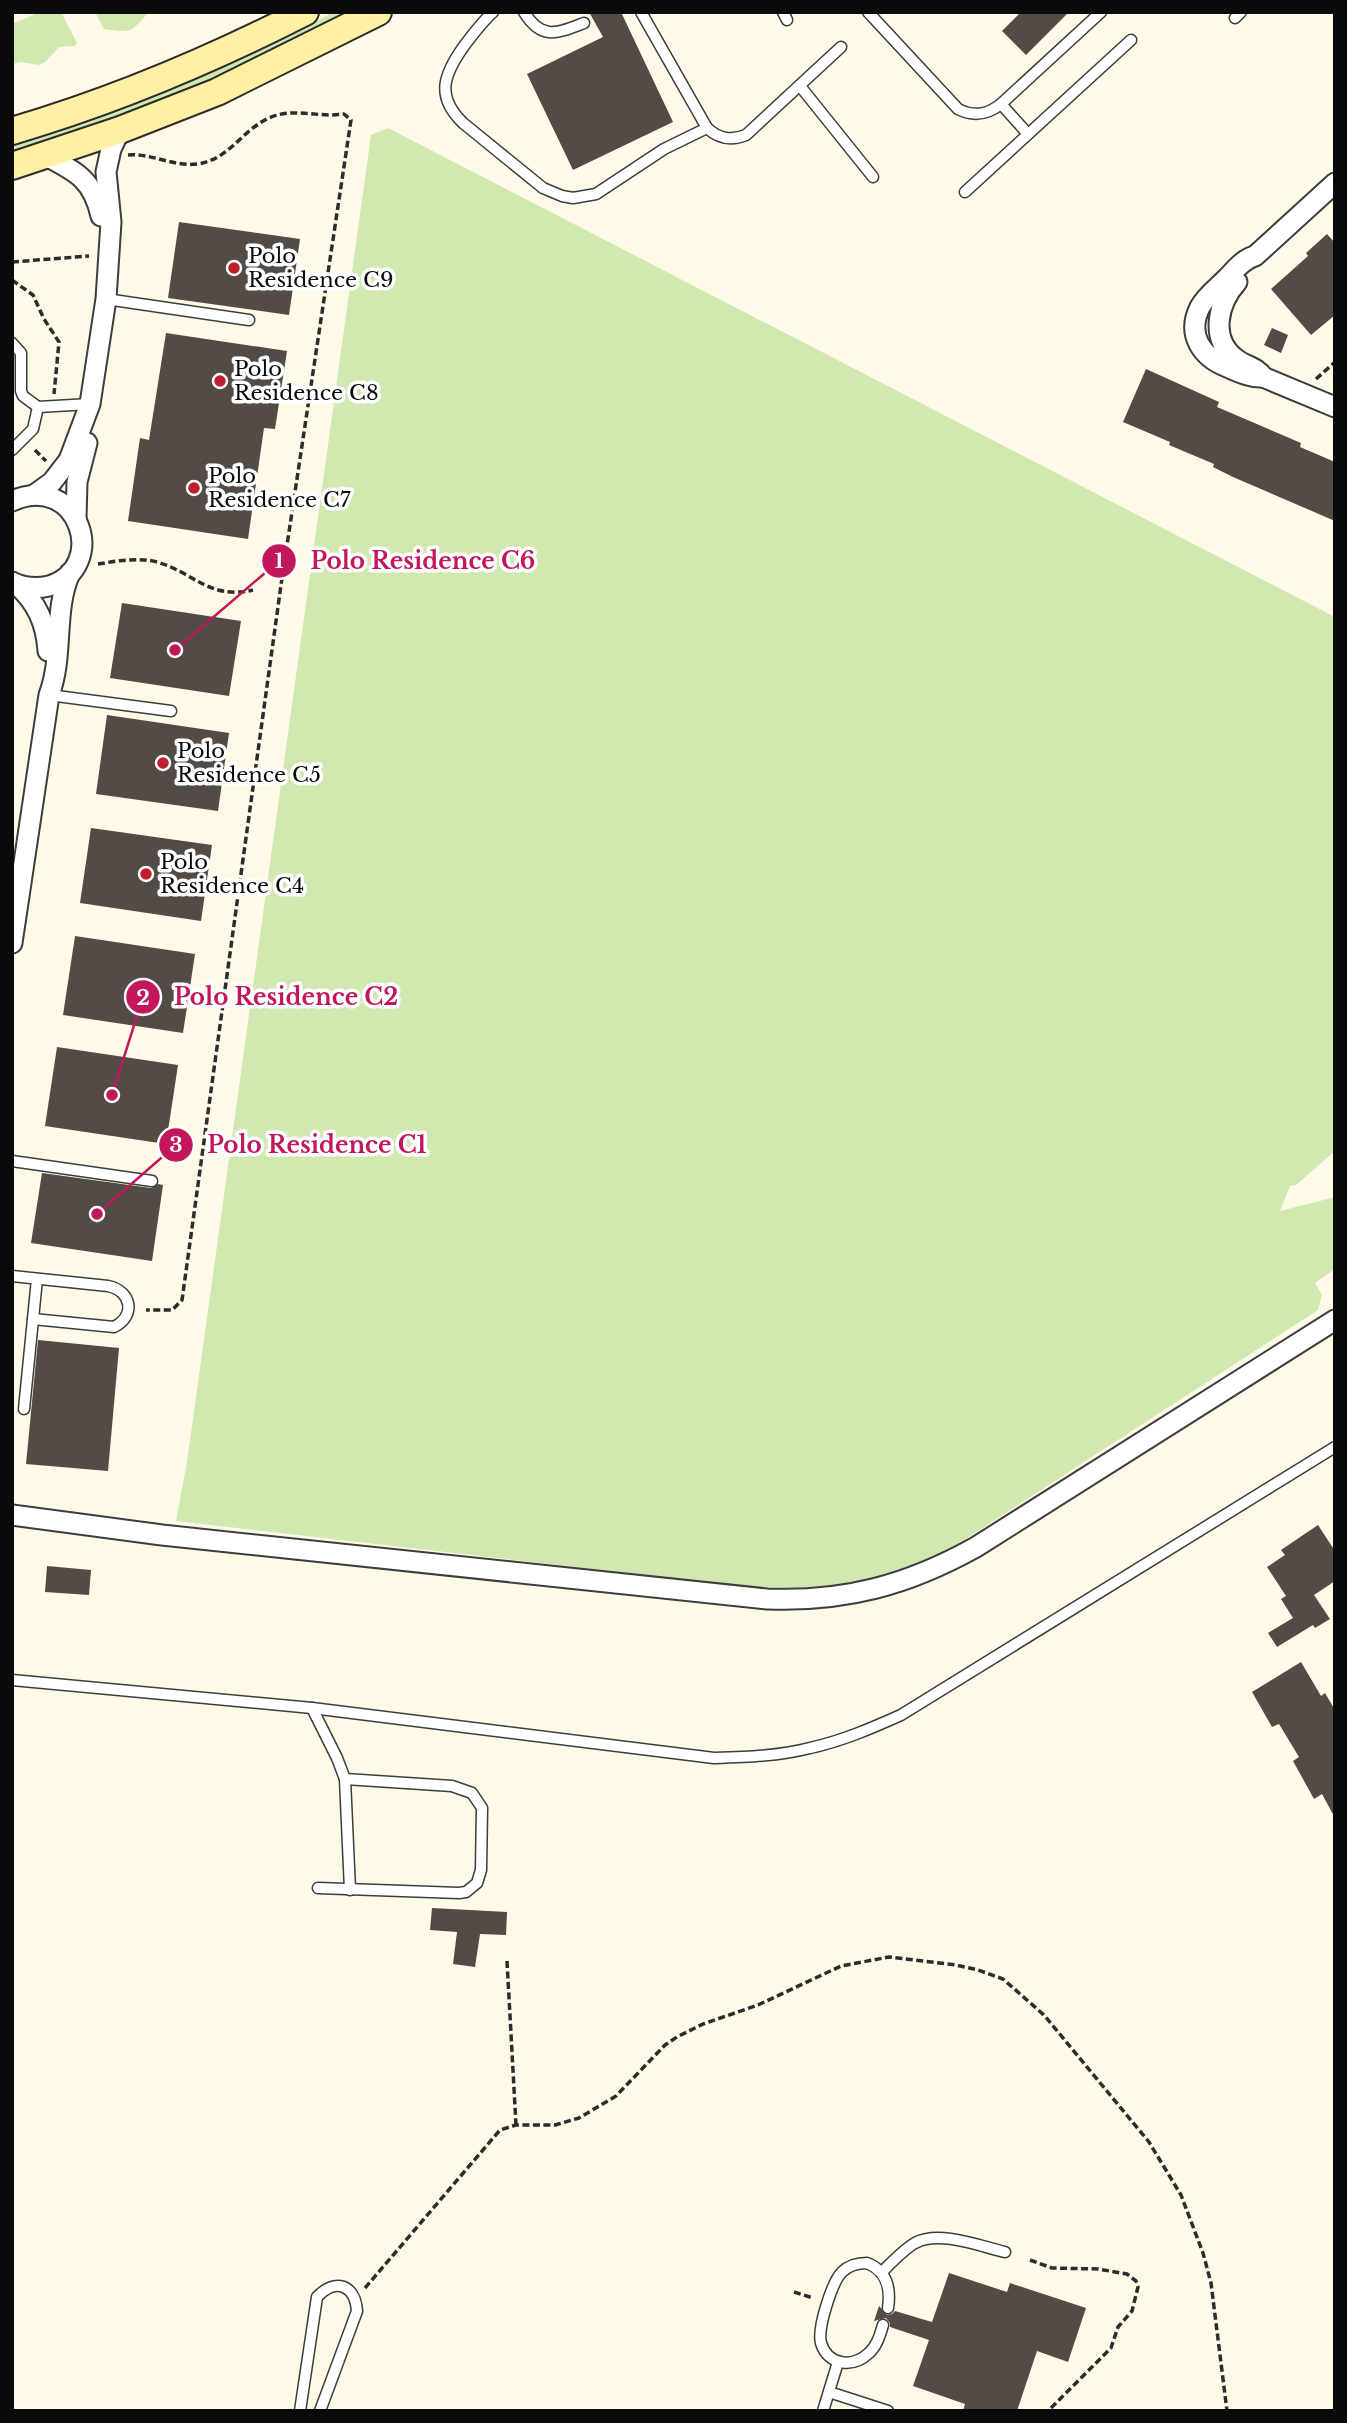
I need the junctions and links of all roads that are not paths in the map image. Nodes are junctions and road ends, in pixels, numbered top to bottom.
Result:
1 (306, 12) edge
2 (378, 12) edge
3 (493, 12) edge
4 (524, 12) edge
5 (641, 12) edge
6 (868, 12) edge
7 (1101, 12) edge
8 (584, 23) dead end
9 (1132, 40) dead end
10 (842, 47) dead end
11 (800, 86) junction
12 (1001, 104) junction
13 (707, 128) junction
14 (120, 130) junction
15 (12, 131) edge
16 (1028, 134) junction
17 (46, 156) junction
18 (12, 166) edge
19 (873, 177) dead end
20 (1335, 183) edge
21 (965, 192) dead end
22 (109, 247) junction
23 (106, 299) junction
24 (249, 320) dead end
25 (12, 343) edge
26 (90, 404) junction
27 (38, 407) junction
28 (1335, 407) edge
29 (12, 450) edge
30 (34, 495) junction
31 (12, 501) edge
32 (76, 518) junction
33 (72, 570) junction
34 (15, 583) edge
35 (49, 695) junction
36 (172, 711) dead end
37 (12, 943) edge
38 (12, 1161) edge
39 (152, 1181) dead end
40 (12, 1276) edge
41 (37, 1279) junction
42 (33, 1319) junction
43 (1335, 1320) edge
44 (24, 1409) dead end
45 (1335, 1447) edge
46 (12, 1515) edge
47 (12, 1680) edge
48 (312, 1708) junction
49 (345, 1779) junction
50 (318, 1888) dead end
51 (350, 1890) junction
52 (1005, 2252) dead end
53 (882, 2272) junction
54 (888, 2308) dead end
55 (883, 2325) dead end
56 (838, 2362) junction
57 (828, 2392) junction
58 (300, 2411) edge
59 (320, 2411) edge
60 (822, 2411) edge
61 (888, 2411) edge

1 - 15 street
2 - 14 street
3 - 13 lane
4 - 8 lane
5 - 13 lane
6 - 12 lane
7 - 12 lane
9 - 16 lane
10 - 11 lane
11 - 13 lane
11 - 19 lane
12 - 16 lane
14 - 17 street
14 - 22 street
16 - 21 lane
17 - 18 street
17 - 22 street
20 - 28 street
22 - 23 street
23 - 24 lane
23 - 26 street
25 - 27 lane
26 - 27 lane
26 - 30 street
26 - 32 street
27 - 29 lane
30 - 31 street
30 - 32 street
32 - 33 street
33 - 34 street
33 - 35 street
34 - 35 street
35 - 36 lane
35 - 37 street
38 - 39 lane
40 - 41 lane
41 - 42 lane
41 - 42 lane
42 - 44 lane
43 - 46 street
45 - 48 lane
47 - 48 lane
48 - 49 lane
49 - 51 lane
49 - 51 lane
50 - 51 lane
52 - 53 lane
53 - 54 lane
53 - 56 lane
55 - 56 lane
56 - 57 lane
57 - 60 lane
57 - 61 lane
58 - 59 lane

